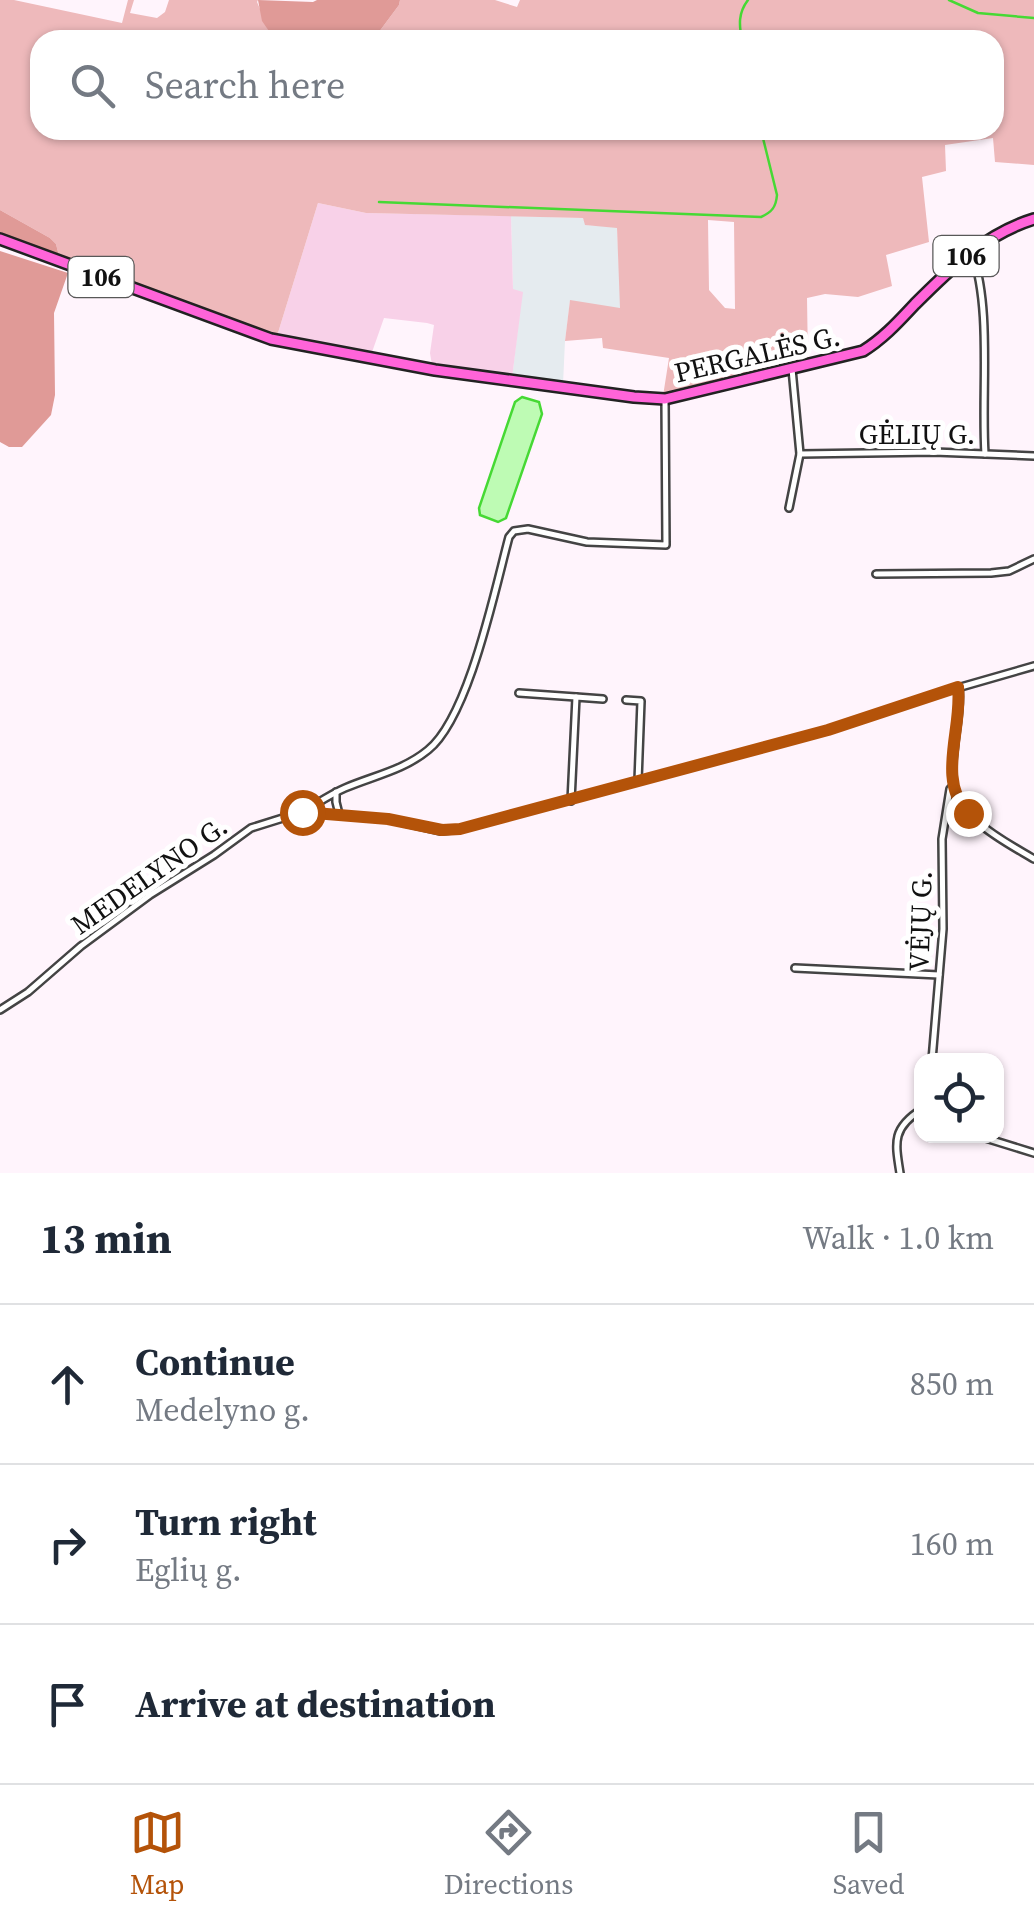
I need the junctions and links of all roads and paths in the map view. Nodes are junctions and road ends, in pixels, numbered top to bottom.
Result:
1 (1034, 220) edge
2 (0, 240) edge
3 (971, 252) junction
4 (792, 369) junction
5 (665, 399) junction
6 (800, 454) junction
7 (985, 454) junction
8 (1034, 456) edge
9 (788, 508) dead end
10 (1034, 559) edge
11 (876, 574) dead end
12 (1034, 666) edge
13 (958, 687) junction
14 (519, 693) dead end
15 (576, 697) junction
16 (603, 699) dead end
17 (626, 700) dead end
18 (638, 781) junction
19 (954, 785) junction
20 (336, 792) junction
21 (571, 800) junction
22 (302, 812) junction
23 (339, 814) junction
24 (1034, 858) edge
25 (795, 968) dead end
26 (939, 974) junction
27 (0, 1010) edge
28 (933, 1053) edge
29 (914, 1114) edge
30 (1003, 1143) edge
31 (1034, 1152) edge
32 (900, 1173) edge

1 - 3 main road, PERGALĖS G. / 106
2 - 5 main road, PERGALĖS G. / 106
3 - 4 main road, PERGALĖS G. / 106
3 - 7 street
4 - 5 main road, PERGALĖS G. / 106
4 - 6 street
5 - 20 street
6 - 7 street, GĖLIŲ G.
6 - 9 street
7 - 8 street, GĖLIŲ G.
10 - 11 street
12 - 13 street, MEDELYNO G.
13 - 18 street, MEDELYNO G.
13 - 19 street, VĖJŲ G.
14 - 15 street
15 - 16 street
15 - 21 street
17 - 18 street
18 - 21 street, MEDELYNO G.
19 - 24 street
19 - 26 street, VĖJŲ G.
20 - 22 street
20 - 23 street
21 - 23 street, MEDELYNO G.
22 - 23 street, MEDELYNO G.
22 - 27 street, MEDELYNO G.
25 - 26 street
26 - 28 street, VĖJŲ G.
29 - 32 street
30 - 31 street

